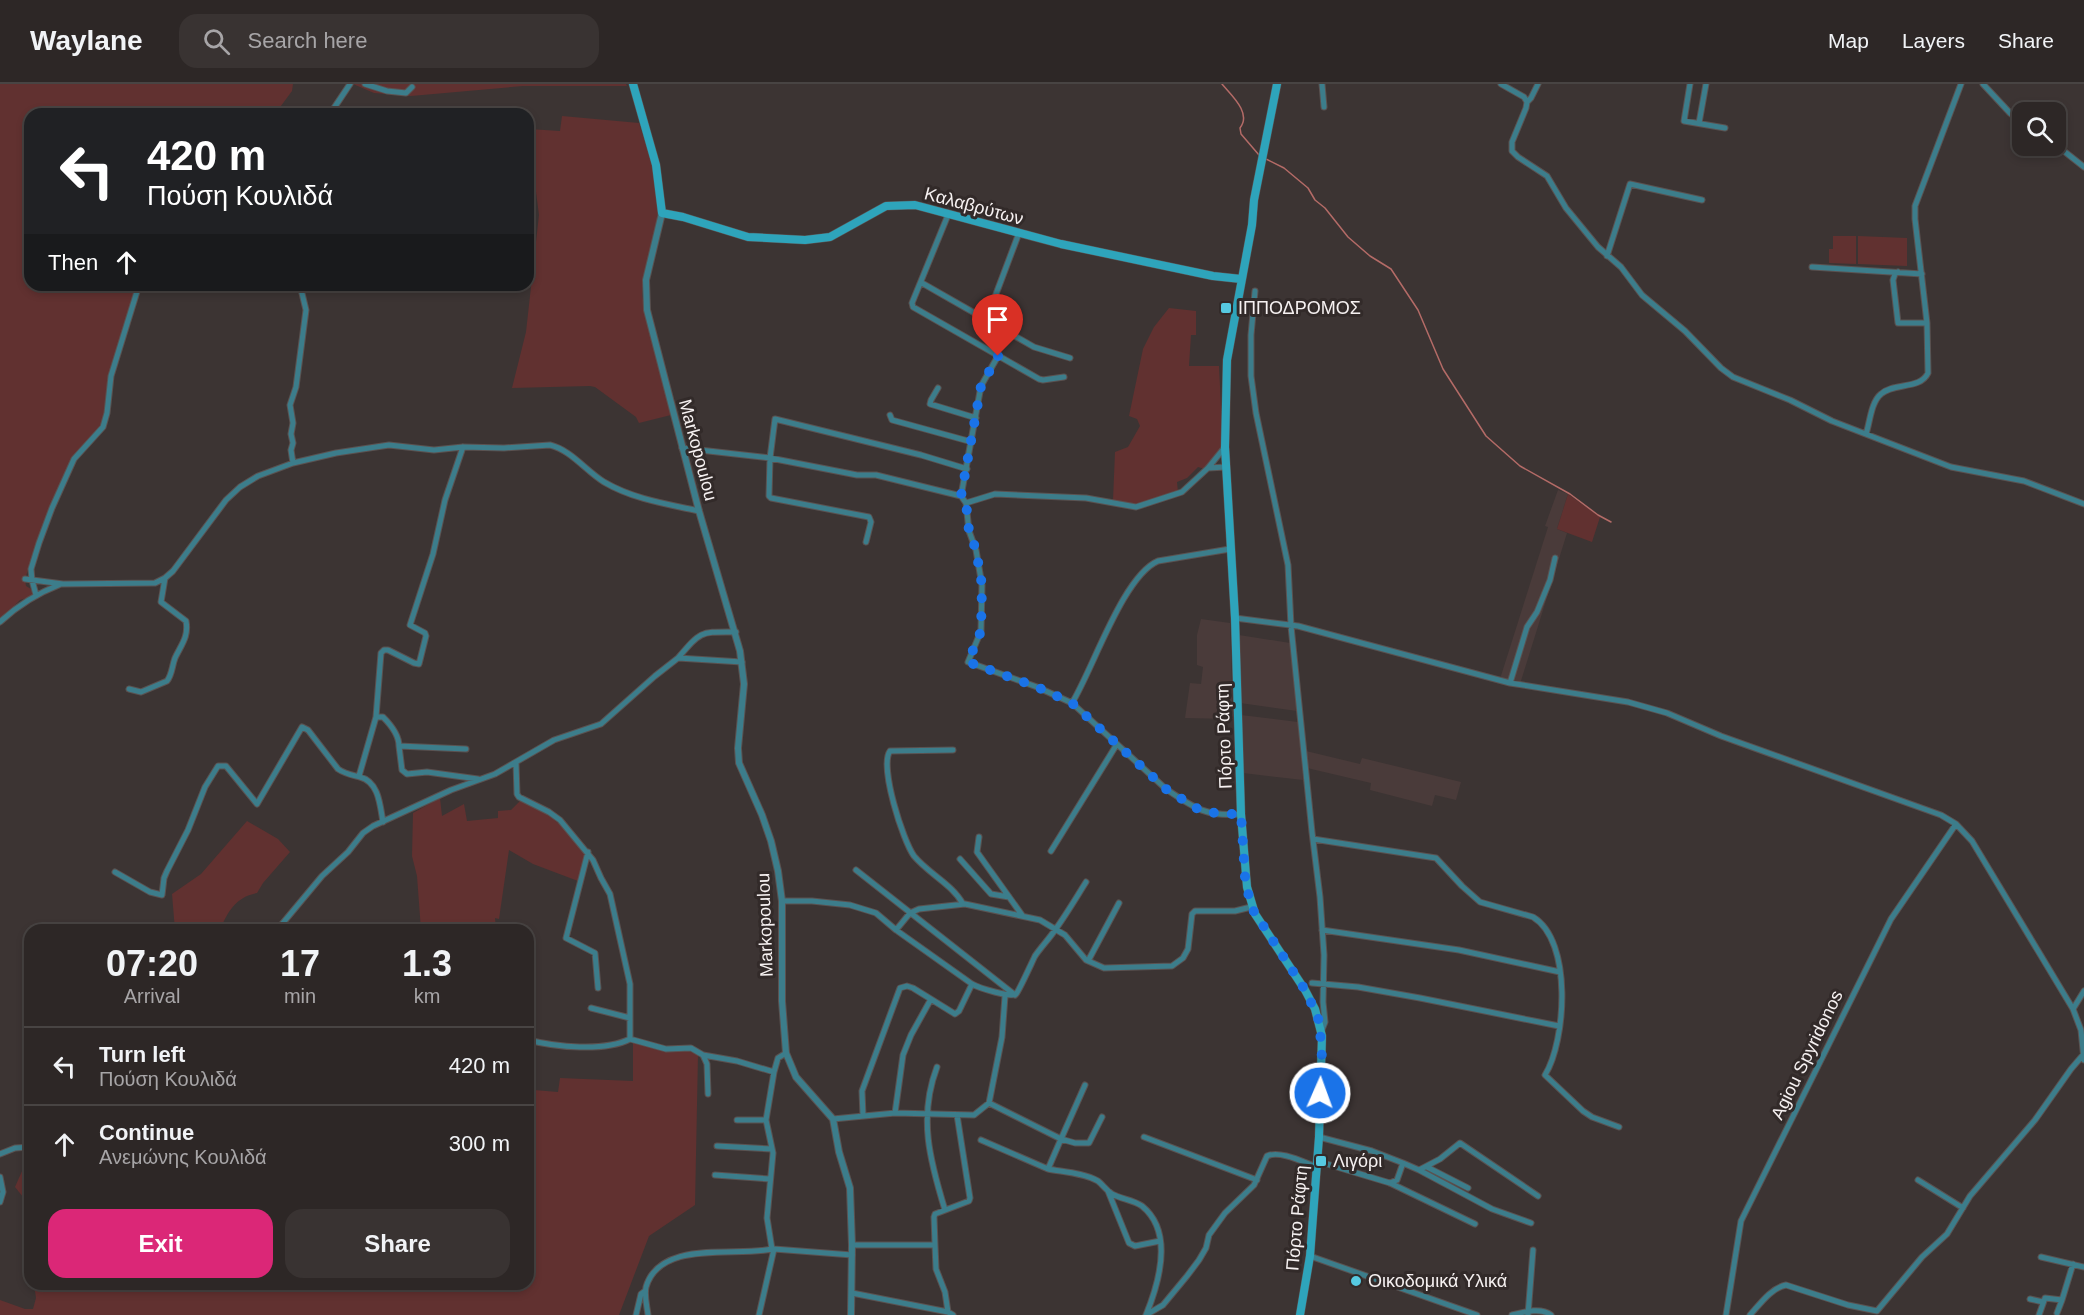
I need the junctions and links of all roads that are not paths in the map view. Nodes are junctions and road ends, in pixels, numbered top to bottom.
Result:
1 (350, 84) edge
2 (365, 84) edge
3 (633, 84) edge
4 (1276, 84) edge
5 (1323, 84) edge
6 (1501, 84) edge
7 (1538, 84) edge
8 (1690, 84) edge
9 (1706, 84) edge
10 (1961, 84) edge
11 (1983, 84) edge
12 (412, 87) dead end
13 (1527, 102) junction
14 (1324, 107) dead end
15 (334, 108) edge
16 (2012, 115) edge
17 (1699, 123) junction
18 (1725, 128) dead end
19 (2066, 153) edge
20 (2084, 167) edge
21 (1702, 200) dead end
22 (662, 213) junction
23 (948, 215) junction
24 (1019, 233) junction
25 (1607, 256) junction
26 (1812, 267) dead end
27 (1898, 273) junction
28 (1922, 274) junction
29 (1239, 281) junction
30 (921, 283) junction
31 (137, 291) edge
32 (301, 291) edge
33 (1255, 291) dead end
34 (996, 294) dead end
35 (1238, 298) junction
36 (1254, 298) junction
37 (1927, 323) junction
38 (998, 356) junction
39 (1070, 358) dead end
40 (1064, 377) dead end
41 (938, 388) dead end
42 (976, 418) junction
43 (901, 423) dead end
44 (1224, 423) junction
45 (974, 431) junction
46 (1866, 434) junction
47 (962, 438) junction
48 (972, 442) junction
49 (463, 447) junction
50 (1225, 447) junction
51 (682, 448) junction
52 (770, 458) junction
53 (293, 464) junction
54 (1226, 467) junction
55 (1208, 468) junction
56 (967, 469) junction
57 (961, 496) junction
58 (966, 503) junction
59 (2084, 504) edge
60 (699, 511) junction
61 (867, 542) dead end
62 (1230, 549) junction
63 (1555, 558) dead end
64 (165, 578) junction
65 (28, 580) junction
66 (63, 584) junction
67 (36, 595) junction
68 (1235, 618) junction
69 (0, 622) edge
70 (1291, 626) junction
71 (736, 632) junction
72 (678, 658) junction
73 (742, 662) junction
74 (1510, 683) junction
75 (129, 689) dead end
76 (1072, 703) junction
77 (376, 717) junction
78 (1117, 744) junction
79 (399, 746) junction
80 (466, 749) dead end
81 (953, 750) dead end
82 (516, 763) junction
83 (359, 777) junction
84 (480, 779) junction
85 (1241, 814) junction
86 (383, 822) junction
87 (1956, 824) junction
88 (979, 837) dead end
89 (1312, 839) junction
90 (1051, 851) dead end
91 (588, 852) junction
92 (960, 859) dead end
93 (856, 870) dead end
94 (115, 872) dead end
95 (1086, 882) dead end
96 (1009, 897) junction
97 (782, 901) junction
98 (1119, 903) dead end
99 (963, 904) junction
100 (1251, 907) junction
101 (910, 913) junction
102 (1022, 915) junction
103 (282, 924) edge
104 (1056, 929) junction
105 (896, 930) junction
106 (1322, 930) junction
107 (1088, 961) junction
108 (1560, 972) junction
109 (1312, 982) dead end
110 (1323, 983) junction
111 (972, 984) junction
112 (598, 988) dead end
113 (2084, 991) edge
114 (1016, 995) junction
115 (1005, 996) junction
116 (931, 999) junction
117 (1323, 1002) junction
118 (1313, 1006) junction
119 (591, 1008) dead end
120 (2073, 1008) junction
121 (630, 1018) junction
122 (1558, 1026) junction
123 (2083, 1030) edge
124 (1321, 1033) junction
125 (630, 1039) junction
126 (534, 1041) edge
127 (786, 1053) junction
128 (703, 1055) junction
129 (2084, 1058) edge
130 (937, 1067) dead end
131 (774, 1071) junction
132 (1085, 1085) dead end
133 (708, 1094) dead end
134 (989, 1103) junction
135 (895, 1113) junction
136 (928, 1113) junction
137 (957, 1115) junction
138 (863, 1116) junction
139 (1102, 1117) dead end
140 (833, 1119) junction
141 (736, 1120) dead end
142 (766, 1120) junction
143 (1619, 1127) dead end
144 (1144, 1137) dead end
145 (1319, 1137) junction
146 (1061, 1139) junction
147 (981, 1140) dead end
148 (717, 1146) dead end
149 (24, 1147) edge
150 (772, 1149) junction
151 (0, 1154) edge
152 (1403, 1163) junction
153 (1317, 1164) junction
154 (1427, 1167) junction
155 (1048, 1169) junction
156 (1419, 1170) junction
157 (715, 1175) dead end
158 (0, 1177) edge
159 (770, 1179) junction
160 (1257, 1180) junction
161 (1918, 1180) dead end
162 (1390, 1183) junction
163 (1468, 1188) dead end
164 (1107, 1190) junction
165 (1538, 1196) dead end
166 (0, 1202) edge
167 (1963, 1208) junction
168 (945, 1210) junction
169 (1531, 1223) dead end
170 (1475, 1224) dead end
171 (1160, 1241) junction
172 (852, 1245) junction
173 (935, 1245) junction
174 (773, 1249) junction
175 (1533, 1250) dead end
176 (852, 1256) junction
177 (1310, 1256) junction
178 (2041, 1257) dead end
179 (2073, 1264) junction
180 (2084, 1267) edge
181 (645, 1291) junction
182 (852, 1293) junction
183 (2030, 1299) dead end
184 (2062, 1300) junction
185 (2043, 1302) junction
186 (1528, 1313) edge
187 (2058, 1313) dead end
188 (951, 1314) edge
189 (636, 1315) edge
190 (648, 1315) edge
191 (759, 1315) edge
192 (851, 1315) edge
193 (1146, 1315) edge
194 (1300, 1315) edge
195 (1477, 1315) edge
196 (1512, 1315) edge
197 (1551, 1315) edge
198 (1726, 1315) edge
199 (1750, 1315) edge
200 (2038, 1315) edge

1 - 15 street
2 - 12 street
3 - 22 main road
4 - 29 main road, Πόρτο Ράφτη
5 - 14 street
6 - 13 street
7 - 13 street
8 - 17 street
9 - 17 street
10 - 28 street
11 - 16 street
13 - 25 street
17 - 18 street
19 - 20 street
21 - 25 street
22 - 23 main road, Καλαβρύτων
22 - 51 street, Markopoulou
23 - 24 main road, Καλαβρύτων
23 - 30 street
24 - 29 main road, Καλαβρύτων
24 - 34 street
25 - 46 street
26 - 27 street
27 - 28 street
27 - 37 street
28 - 37 street
29 - 35 main road, Πόρτο Ράφτη
29 - 44 main road, Πόρτο Ράφτη
30 - 38 street
30 - 39 street
31 - 65 street
32 - 53 street
33 - 36 street
35 - 36 street
35 - 44 main road, Πόρτο Ράφτη
36 - 70 street
37 - 46 street
38 - 40 street
38 - 42 street
41 - 42 street
42 - 45 street
43 - 47 street
44 - 50 main road, Πόρτο Ράφτη
45 - 47 street
45 - 48 street
46 - 59 street
47 - 48 street
48 - 56 street
49 - 53 street
49 - 60 street
49 - 77 street
50 - 54 main road, Πόρτο Ράφτη
50 - 55 street
51 - 52 street
51 - 60 street, Markopoulou
52 - 56 street
52 - 57 street
52 - 61 street
53 - 64 street
54 - 55 street
54 - 62 main road, Πόρτο Ράφτη
55 - 58 street
56 - 57 street
57 - 58 street
58 - 76 street
60 - 71 street, Markopoulou
62 - 68 main road, Πόρτο Ράφτη
62 - 76 street
63 - 74 street
64 - 66 street
64 - 75 street
65 - 66 street
65 - 67 street
66 - 67 street
67 - 69 street
68 - 70 street
68 - 85 main road, Πόρτο Ράφτη
70 - 74 street
70 - 89 street
71 - 72 street
71 - 73 street, Markopoulou
72 - 73 street
72 - 82 street
73 - 97 street, Markopoulou
74 - 87 street
76 - 78 street
77 - 79 street
77 - 83 street
78 - 85 street
78 - 90 street
79 - 80 street
79 - 84 street
81 - 99 street
82 - 84 street
82 - 91 street
83 - 86 street
83 - 94 street
84 - 86 street
85 - 100 main road, Πόρτο Ράφτη
86 - 103 street
87 - 120 street
87 - 198 street, Agiou Spyridonos
88 - 96 street
89 - 106 street
89 - 108 street
91 - 112 street
91 - 121 street
92 - 96 street
93 - 101 street
95 - 104 street
96 - 102 street
97 - 105 street
97 - 127 street, Markopoulou
98 - 107 street
99 - 101 street
99 - 102 street
100 - 107 street
100 - 118 main road, Πόρτο Ράφτη
101 - 105 street
101 - 114 street
102 - 104 street
104 - 107 street
104 - 114 street
105 - 111 street
106 - 108 street
106 - 110 street
108 - 122 street
109 - 110 street
110 - 117 street
110 - 122 street
111 - 115 street
111 - 116 street
113 - 120 street
114 - 115 street
115 - 134 street
116 - 135 street
116 - 138 street
117 - 118 street
117 - 124 street
118 - 124 main road, Πόρτο Ράφτη
119 - 121 street
120 - 123 street
121 - 125 street
122 - 143 street
123 - 129 street
124 - 145 main road, Πόρτο Ράφτη
125 - 126 street
125 - 128 street
127 - 131 street
127 - 140 street, Markopoulou
128 - 131 street
128 - 133 street
129 - 167 street
130 - 136 street
131 - 142 street
132 - 146 street
134 - 137 street
134 - 146 street
135 - 136 street
135 - 138 street
136 - 137 street
136 - 168 street
137 - 168 street
138 - 140 street
139 - 146 street
140 - 172 street
141 - 142 street
142 - 150 street
144 - 160 street
145 - 152 street
145 - 153 main road, Πόρτο Ράφτη
146 - 155 street
147 - 155 street
148 - 150 street
149 - 151 street
150 - 159 street
152 - 156 street
152 - 162 street
153 - 160 street
153 - 162 street
153 - 177 main road, Πόρτο Ράφτη
154 - 156 street
154 - 163 street
154 - 165 street
155 - 164 street
156 - 169 street
157 - 159 street
158 - 166 street
159 - 174 street
160 - 193 street
161 - 167 street
162 - 170 street
164 - 171 street
164 - 171 street
167 - 199 street
168 - 173 street
171 - 193 street
172 - 173 street
172 - 176 street
173 - 188 street
174 - 176 street
174 - 181 street
174 - 191 street
175 - 186 street
176 - 182 street
177 - 194 main road, Πόρτο Ράφτη
177 - 195 street
178 - 179 street
179 - 180 street
179 - 184 street
181 - 189 street
181 - 190 street
182 - 188 street
182 - 192 street
183 - 185 street
184 - 185 street
184 - 187 street
185 - 200 street
186 - 196 street
186 - 197 street

